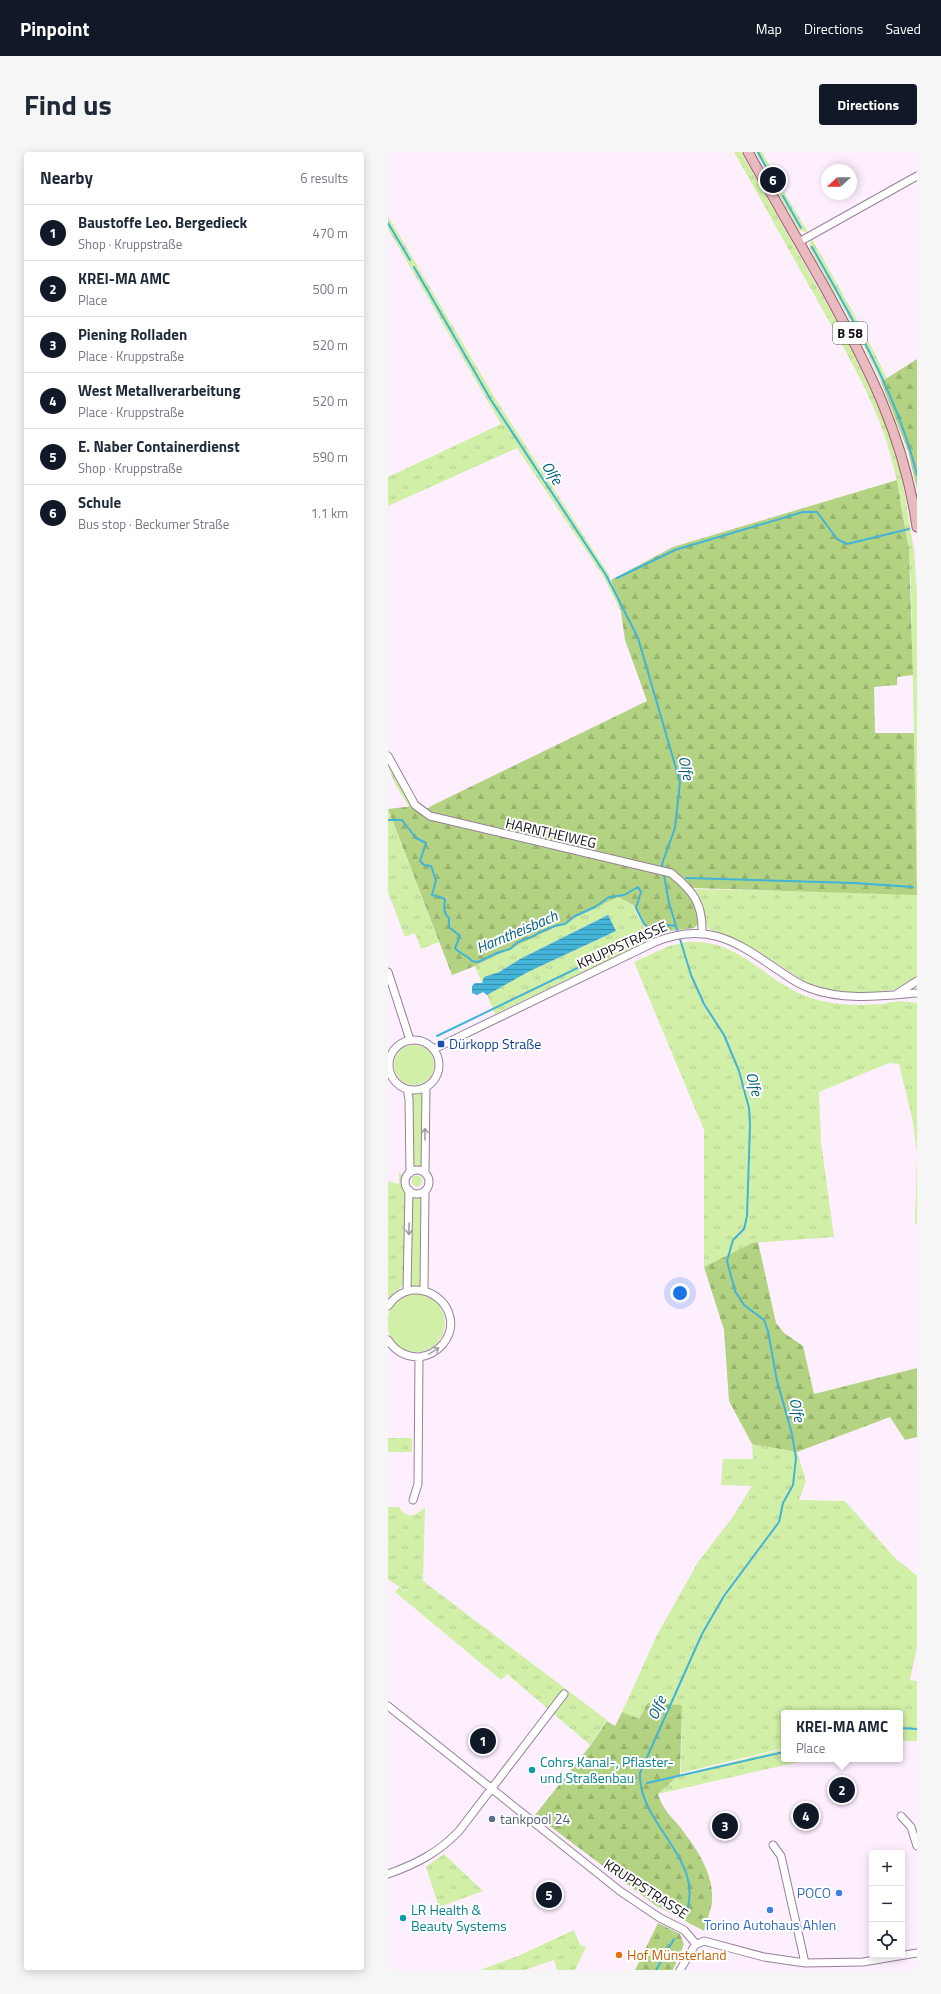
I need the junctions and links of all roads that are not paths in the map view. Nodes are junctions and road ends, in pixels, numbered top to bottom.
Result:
1 (748, 152) edge
2 (917, 176) edge
3 (799, 242) junction
4 (917, 527) edge
5 (388, 756) edge
6 (702, 933) junction
7 (388, 972) edge
8 (917, 981) edge
9 (917, 993) edge
10 (895, 995) junction
11 (410, 1040) junction
12 (435, 1052) junction
13 (389, 1057) edge
14 (390, 1075) edge
15 (426, 1087) junction
16 (407, 1089) junction
17 (410, 1173) junction
18 (425, 1173) junction
19 (409, 1190) junction
20 (425, 1191) junction
21 (424, 1290) junction
22 (408, 1291) junction
23 (388, 1306) edge
24 (389, 1344) edge
25 (419, 1356) junction
26 (413, 1500) dead end
27 (564, 1694) dead end
28 (388, 1706) edge
29 (491, 1789) junction
30 (901, 1816) dead end
31 (773, 1845) dead end
32 (917, 1846) edge
33 (388, 1874) edge
34 (696, 1944) junction
35 (917, 1952) edge
36 (805, 1963) junction
37 (680, 1970) edge

1 - 3 main road, B 58
2 - 3 street
3 - 4 main road, B 58
5 - 6 street, HARNTHEIWEG
6 - 10 street, KRUPPSTRASSE
6 - 12 street, KRUPPSTRASSE
7 - 11 street
8 - 10 street
9 - 10 street, KRUPPSTRASSE
11 - 12 street
11 - 13 street
12 - 15 street
13 - 14 street
14 - 16 street
15 - 16 street
18 -> 15 street
16 - 17 street
17 - 18 street
17 - 19 street
18 - 20 street
19 - 20 street
19 -> 22 street
20 - 21 street
21 - 22 street
25 -> 21 street
22 - 23 street
24 - 25 street
25 - 26 street
27 - 29 street
28 - 29 street, KRUPPSTRASSE
29 - 33 street
29 - 34 street, KRUPPSTRASSE
30 - 32 street
31 - 36 street
34 - 36 street
34 - 37 street
35 - 36 street

